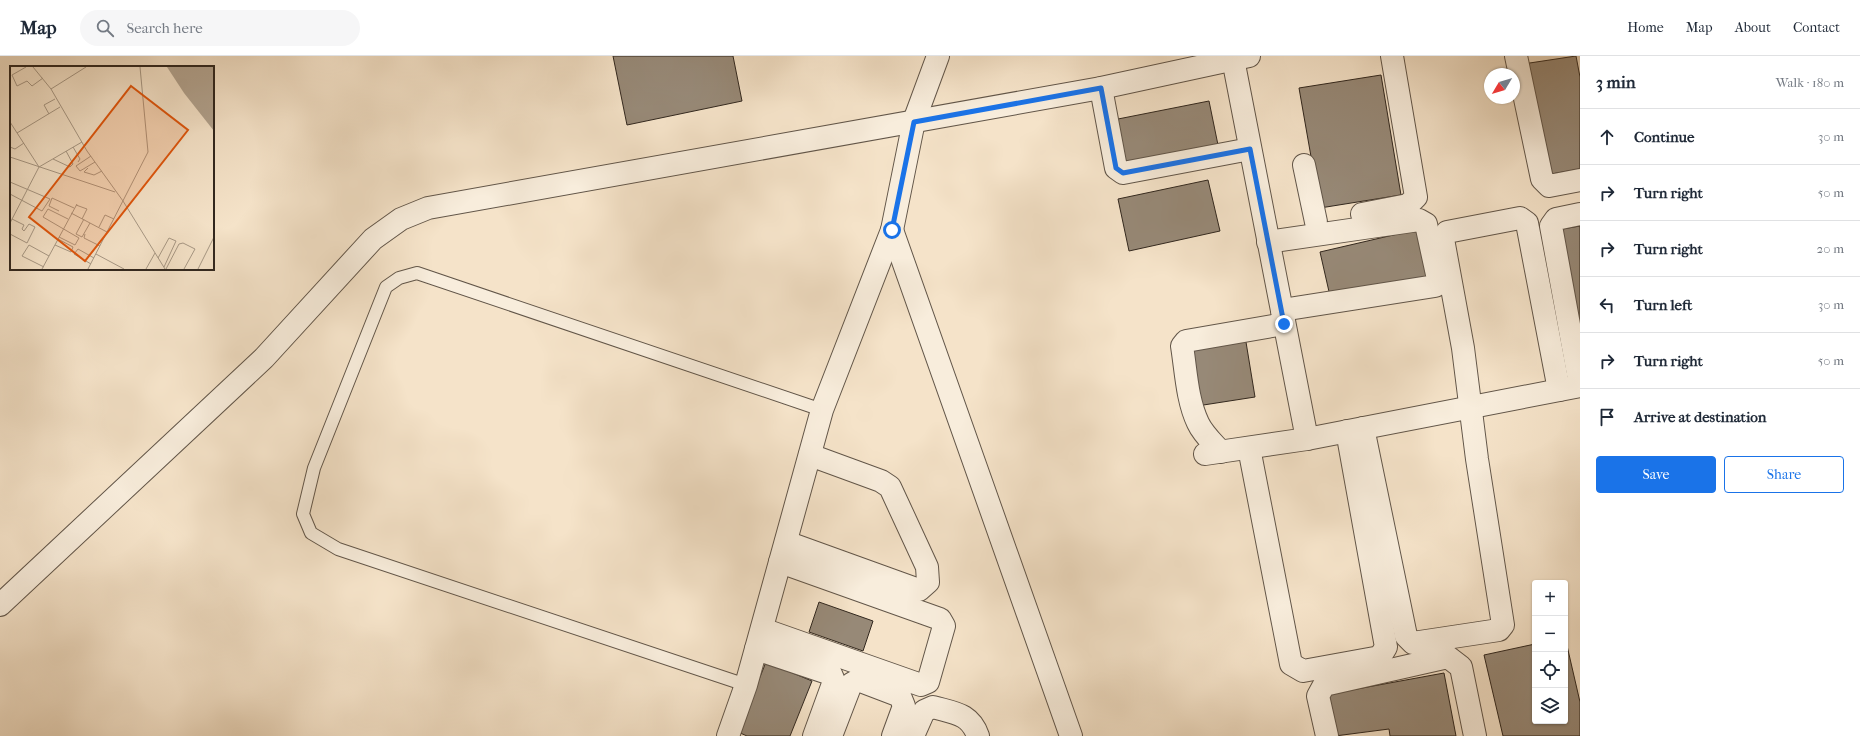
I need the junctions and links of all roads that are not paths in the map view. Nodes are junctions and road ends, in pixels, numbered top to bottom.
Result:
1 (938, 56) edge
2 (1392, 56) edge
3 (1516, 56) edge
4 (1241, 58) edge
5 (1101, 88) junction
6 (914, 122) junction
7 (1250, 149) junction
8 (1304, 165) dead end
9 (1580, 180) edge
10 (1580, 214) edge
11 (1316, 222) junction
12 (892, 230) junction
13 (1267, 237) junction
14 (1284, 323) junction
15 (1580, 386) edge
16 (1559, 390) junction
17 (1470, 407) junction
18 (822, 410) junction
19 (1355, 429) junction
20 (1307, 439) junction
21 (1249, 448) junction
22 (810, 455) junction
23 (783, 552) junction
24 (0, 605) edge
25 (759, 639) junction
26 (746, 685) junction
27 (728, 736) edge
28 (814, 736) edge
29 (831, 736) edge
30 (893, 736) edge
31 (913, 736) edge
32 (978, 736) edge
33 (1071, 736) edge
34 (1327, 736) edge
35 (1475, 736) edge

1 - 6 street
2 - 11 street
3 - 9 street
4 - 5 street
4 - 7 street
5 - 6 street
5 - 7 street
6 - 12 street
6 - 24 street
7 - 13 street
8 - 11 street
10 - 15 street
11 - 13 street
12 - 18 street
12 - 33 street
13 - 14 street
13 - 14 street
14 - 20 street
14 - 21 street
15 - 16 street
16 - 17 street
16 - 17 street
17 - 19 street
17 - 19 street
18 - 22 street
18 - 26 lane
19 - 20 street
19 - 21 street
20 - 21 street
22 - 23 street
22 - 23 street
23 - 25 street
23 - 25 street
25 - 26 street
25 - 28 street
26 - 27 street
29 - 30 street
31 - 32 street
34 - 35 street

